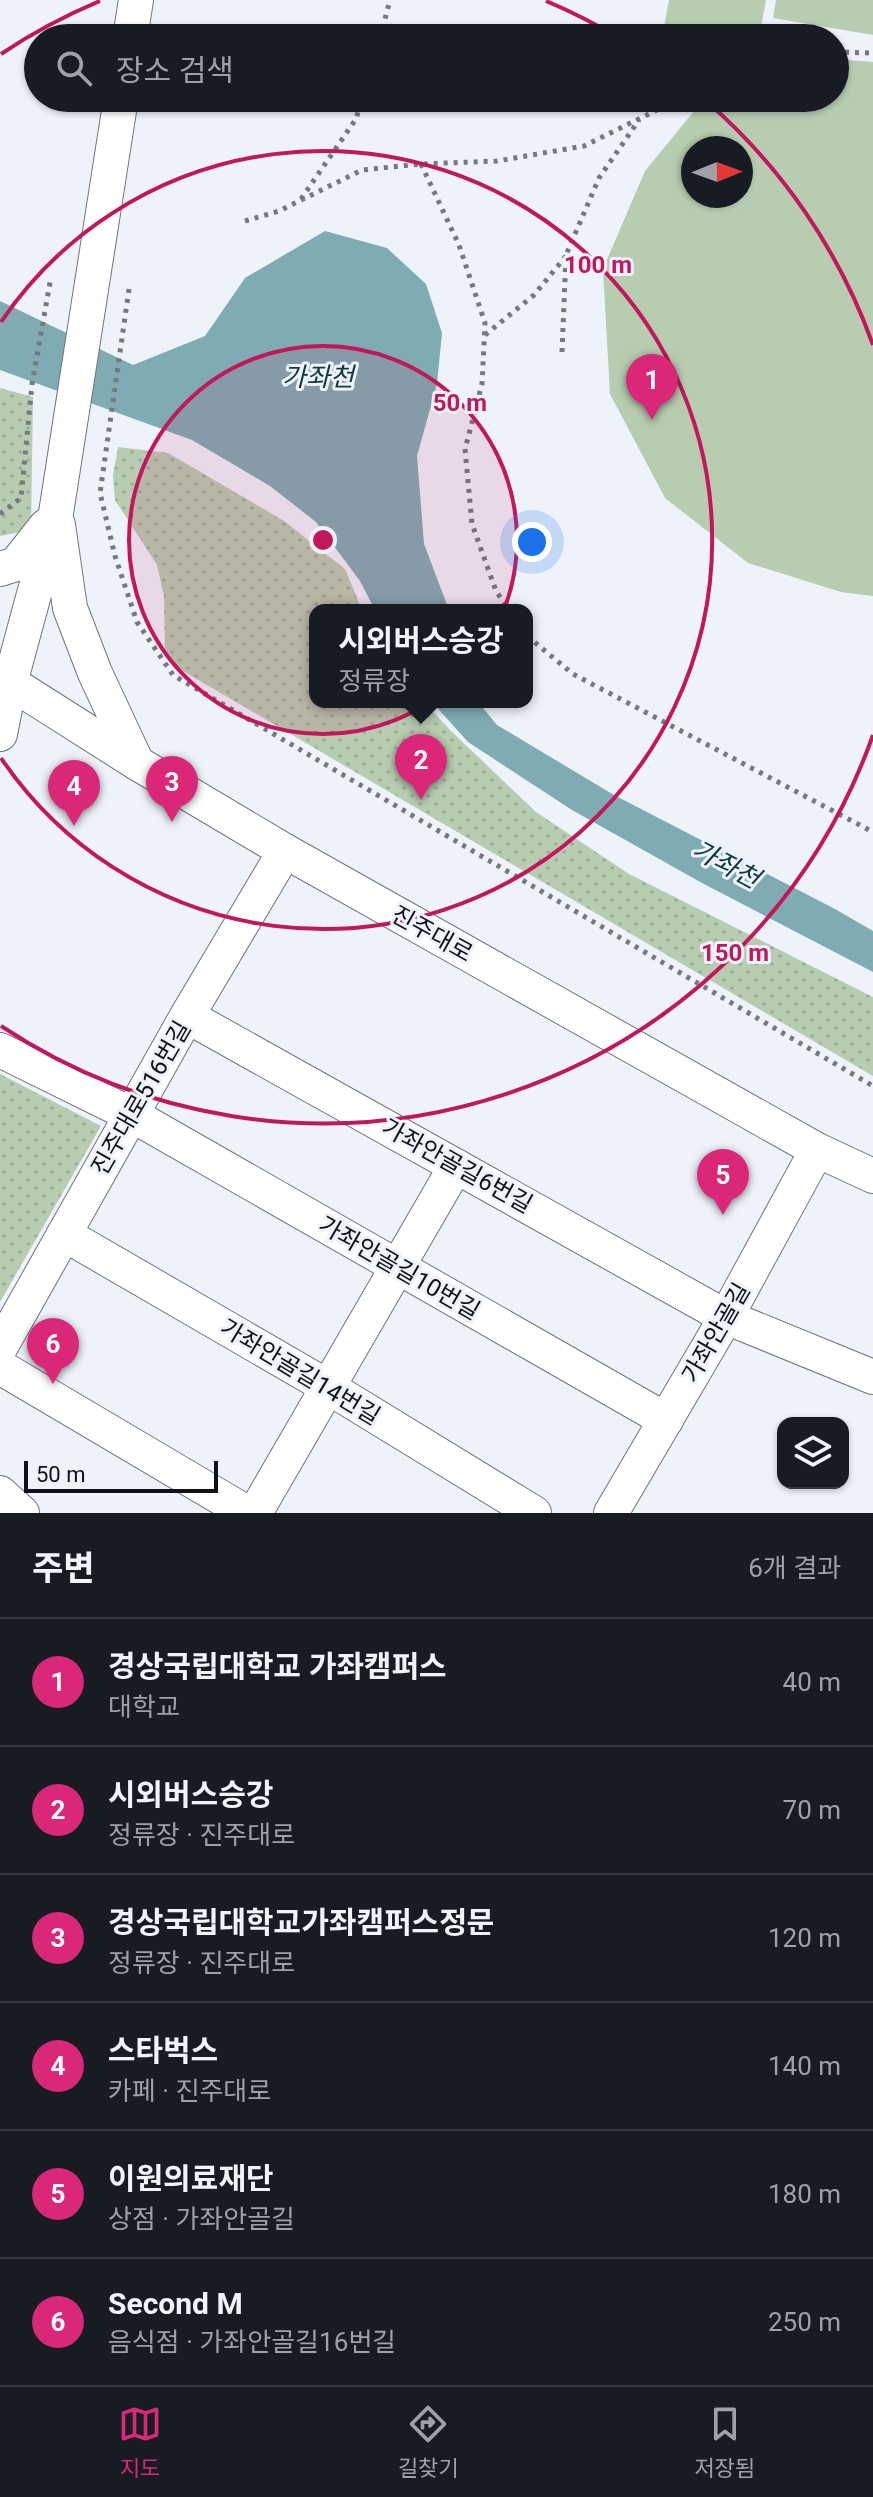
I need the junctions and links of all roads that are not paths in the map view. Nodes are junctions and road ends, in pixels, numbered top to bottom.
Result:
1 (136, 0) edge
2 (132, 24) edge
3 (119, 112) edge
4 (56, 513) junction
5 (0, 569) edge
6 (5, 679) edge
7 (0, 734) edge
8 (137, 763) junction
9 (285, 851) junction
10 (187, 1016) junction
11 (0, 1050) edge
12 (132, 1115) junction
13 (817, 1150) junction
14 (456, 1166) junction
15 (873, 1176) edge
16 (64, 1234) junction
17 (397, 1267) junction
18 (726, 1317) junction
19 (0, 1348) edge
20 (0, 1367) edge
21 (873, 1377) edge
22 (328, 1387) junction
23 (666, 1420) junction
24 (0, 1493) edge
25 (22, 1513) edge
26 (247, 1513) edge
27 (255, 1513) edge
28 (534, 1513) edge
29 (611, 1513) edge

1 - 2 street
3 - 4 street
4 - 5 street
4 - 6 street
4 - 8 street
6 - 7 street
6 - 8 street, 진주대로
8 - 9 street, 진주대로
9 - 10 street, 진주대로516번길
9 - 13 street, 진주대로
10 - 12 street, 진주대로516번길
10 - 14 street, 가좌안골길6번길
11 - 12 street, 가좌안골길10번길
12 - 16 street, 진주대로516번길
12 - 17 street, 가좌안골길10번길
13 - 15 street, 진주대로
13 - 18 street, 가좌안골길
14 - 17 street
14 - 18 street, 가좌안골길6번길
16 - 19 street, 진주대로516번길
16 - 22 street, 가좌안골길14번길
17 - 22 street
17 - 23 street, 가좌안골길10번길
18 - 21 street, 가좌안골길6번길
18 - 23 street, 가좌안골길
20 - 26 street
22 - 27 street
22 - 28 street, 가좌안골길14번길
23 - 29 street, 가좌안골길
24 - 25 street

